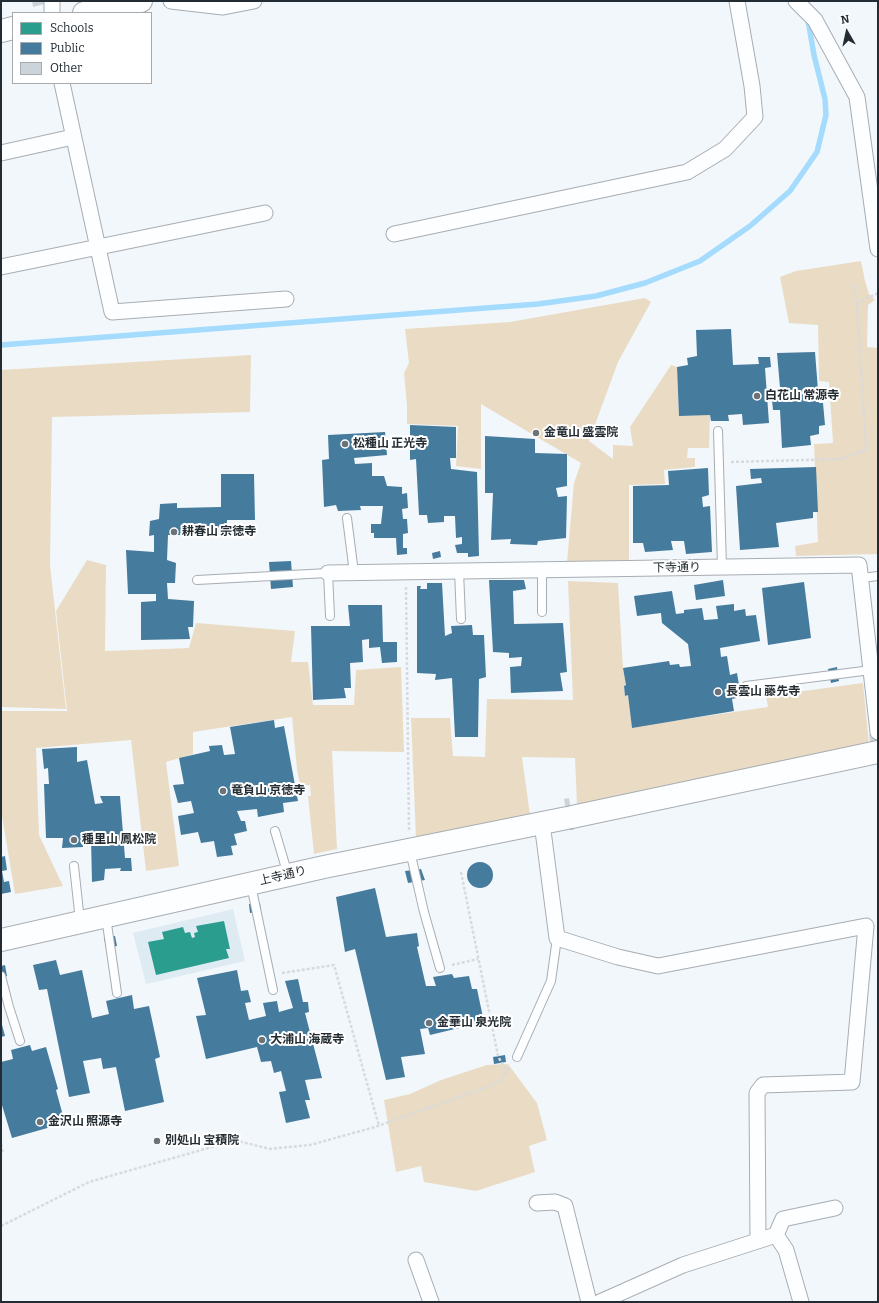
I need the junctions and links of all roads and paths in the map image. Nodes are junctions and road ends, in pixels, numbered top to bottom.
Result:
1 (52, 1) edge
2 (141, 1) edge
3 (171, 1) edge
4 (254, 1) edge
5 (736, 1) edge
6 (796, 1) edge
7 (52, 12) edge
8 (89, 12) edge
9 (12, 28) edge
10 (1, 31) edge
11 (62, 84) edge
12 (74, 137) junction
13 (1, 153) edge
14 (265, 213) dead end
15 (394, 234) dead end
16 (97, 247) junction
17 (878, 249) edge
18 (1, 267) edge
19 (853, 284) dead end
20 (878, 293) edge
21 (286, 299) dead end
22 (857, 303) junction
23 (718, 430) dead end
24 (719, 462) junction
25 (347, 518) dead end
26 (722, 567) junction
27 (542, 570) junction
28 (459, 571) junction
29 (406, 572) junction
30 (354, 573) junction
31 (328, 574) junction
32 (878, 576) edge
33 (861, 578) junction
34 (197, 580) dead end
35 (542, 612) dead end
36 (330, 616) dead end
37 (461, 618) dead end
38 (871, 670) junction
39 (746, 686) dead end
40 (878, 732) edge
41 (878, 752) edge
42 (542, 823) junction
43 (275, 831) dead end
44 (410, 850) junction
45 (74, 866) dead end
46 (461, 872) dead end
47 (288, 876) junction
48 (251, 884) junction
49 (106, 916) junction
50 (80, 922) junction
51 (872, 925) edge
52 (558, 938) junction
53 (1, 940) edge
54 (478, 959) junction
55 (440, 968) joint
56 (270, 975) junction
57 (1, 976) edge
58 (273, 990) dead end
59 (117, 993) dead end
60 (20, 1041) dead end
61 (517, 1057) joint
62 (508, 1071) junction
63 (379, 1126) junction
64 (1, 1144) edge
65 (1, 1154) edge
66 (537, 1203) dead end
67 (835, 1208) dead end
68 (1, 1226) edge
69 (776, 1234) junction
70 (758, 1240) junction
71 (416, 1260) dead end
72 (432, 1302) edge
73 (590, 1302) edge
74 (600, 1302) edge
75 (801, 1302) edge

1 - 7 street
2 - 8 street
3 - 4 street
5 - 15 street
6 - 17 street
9 - 10 street
11 - 12 street
12 - 13 street
12 - 16 street
14 - 16 street
16 - 18 street
16 - 21 street
19 - 22 path
20 - 22 path
22 - 24 path
23 - 24 lane
24 - 26 lane
25 - 30 lane
26 - 27 street, 下寺通り
26 - 33 street, 下寺通り
27 - 28 street, 下寺通り
27 - 35 lane
28 - 29 street, 下寺通り
28 - 37 lane
29 - 30 street, 下寺通り
29 - 44 path
30 - 31 street, 下寺通り
31 - 34 lane
31 - 36 lane
32 - 33 lane
33 - 38 street, 下寺通り
38 - 39 lane
38 - 40 street, 下寺通り
41 - 42 street, 上寺通り
42 - 44 street, 上寺通り
42 - 52 street
43 - 47 lane
44 - 47 street, 上寺通り
44 - 55 lane
45 - 50 lane
46 - 54 path
47 - 48 street, 上寺通り
48 - 49 street, 上寺通り
48 - 56 lane
49 - 50 street, 上寺通り
49 - 59 lane
50 - 53 street, 上寺通り
51 - 52 street
51 - 70 street
52 - 61 lane
54 - 55 path
54 - 62 path
56 - 58 lane
56 - 63 path
57 - 60 lane
61 - 62 path
62 - 63 path
63 - 68 path
64 - 65 path
66 - 73 street
67 - 69 street
69 - 70 street
69 - 75 street
70 - 74 street
71 - 72 street

